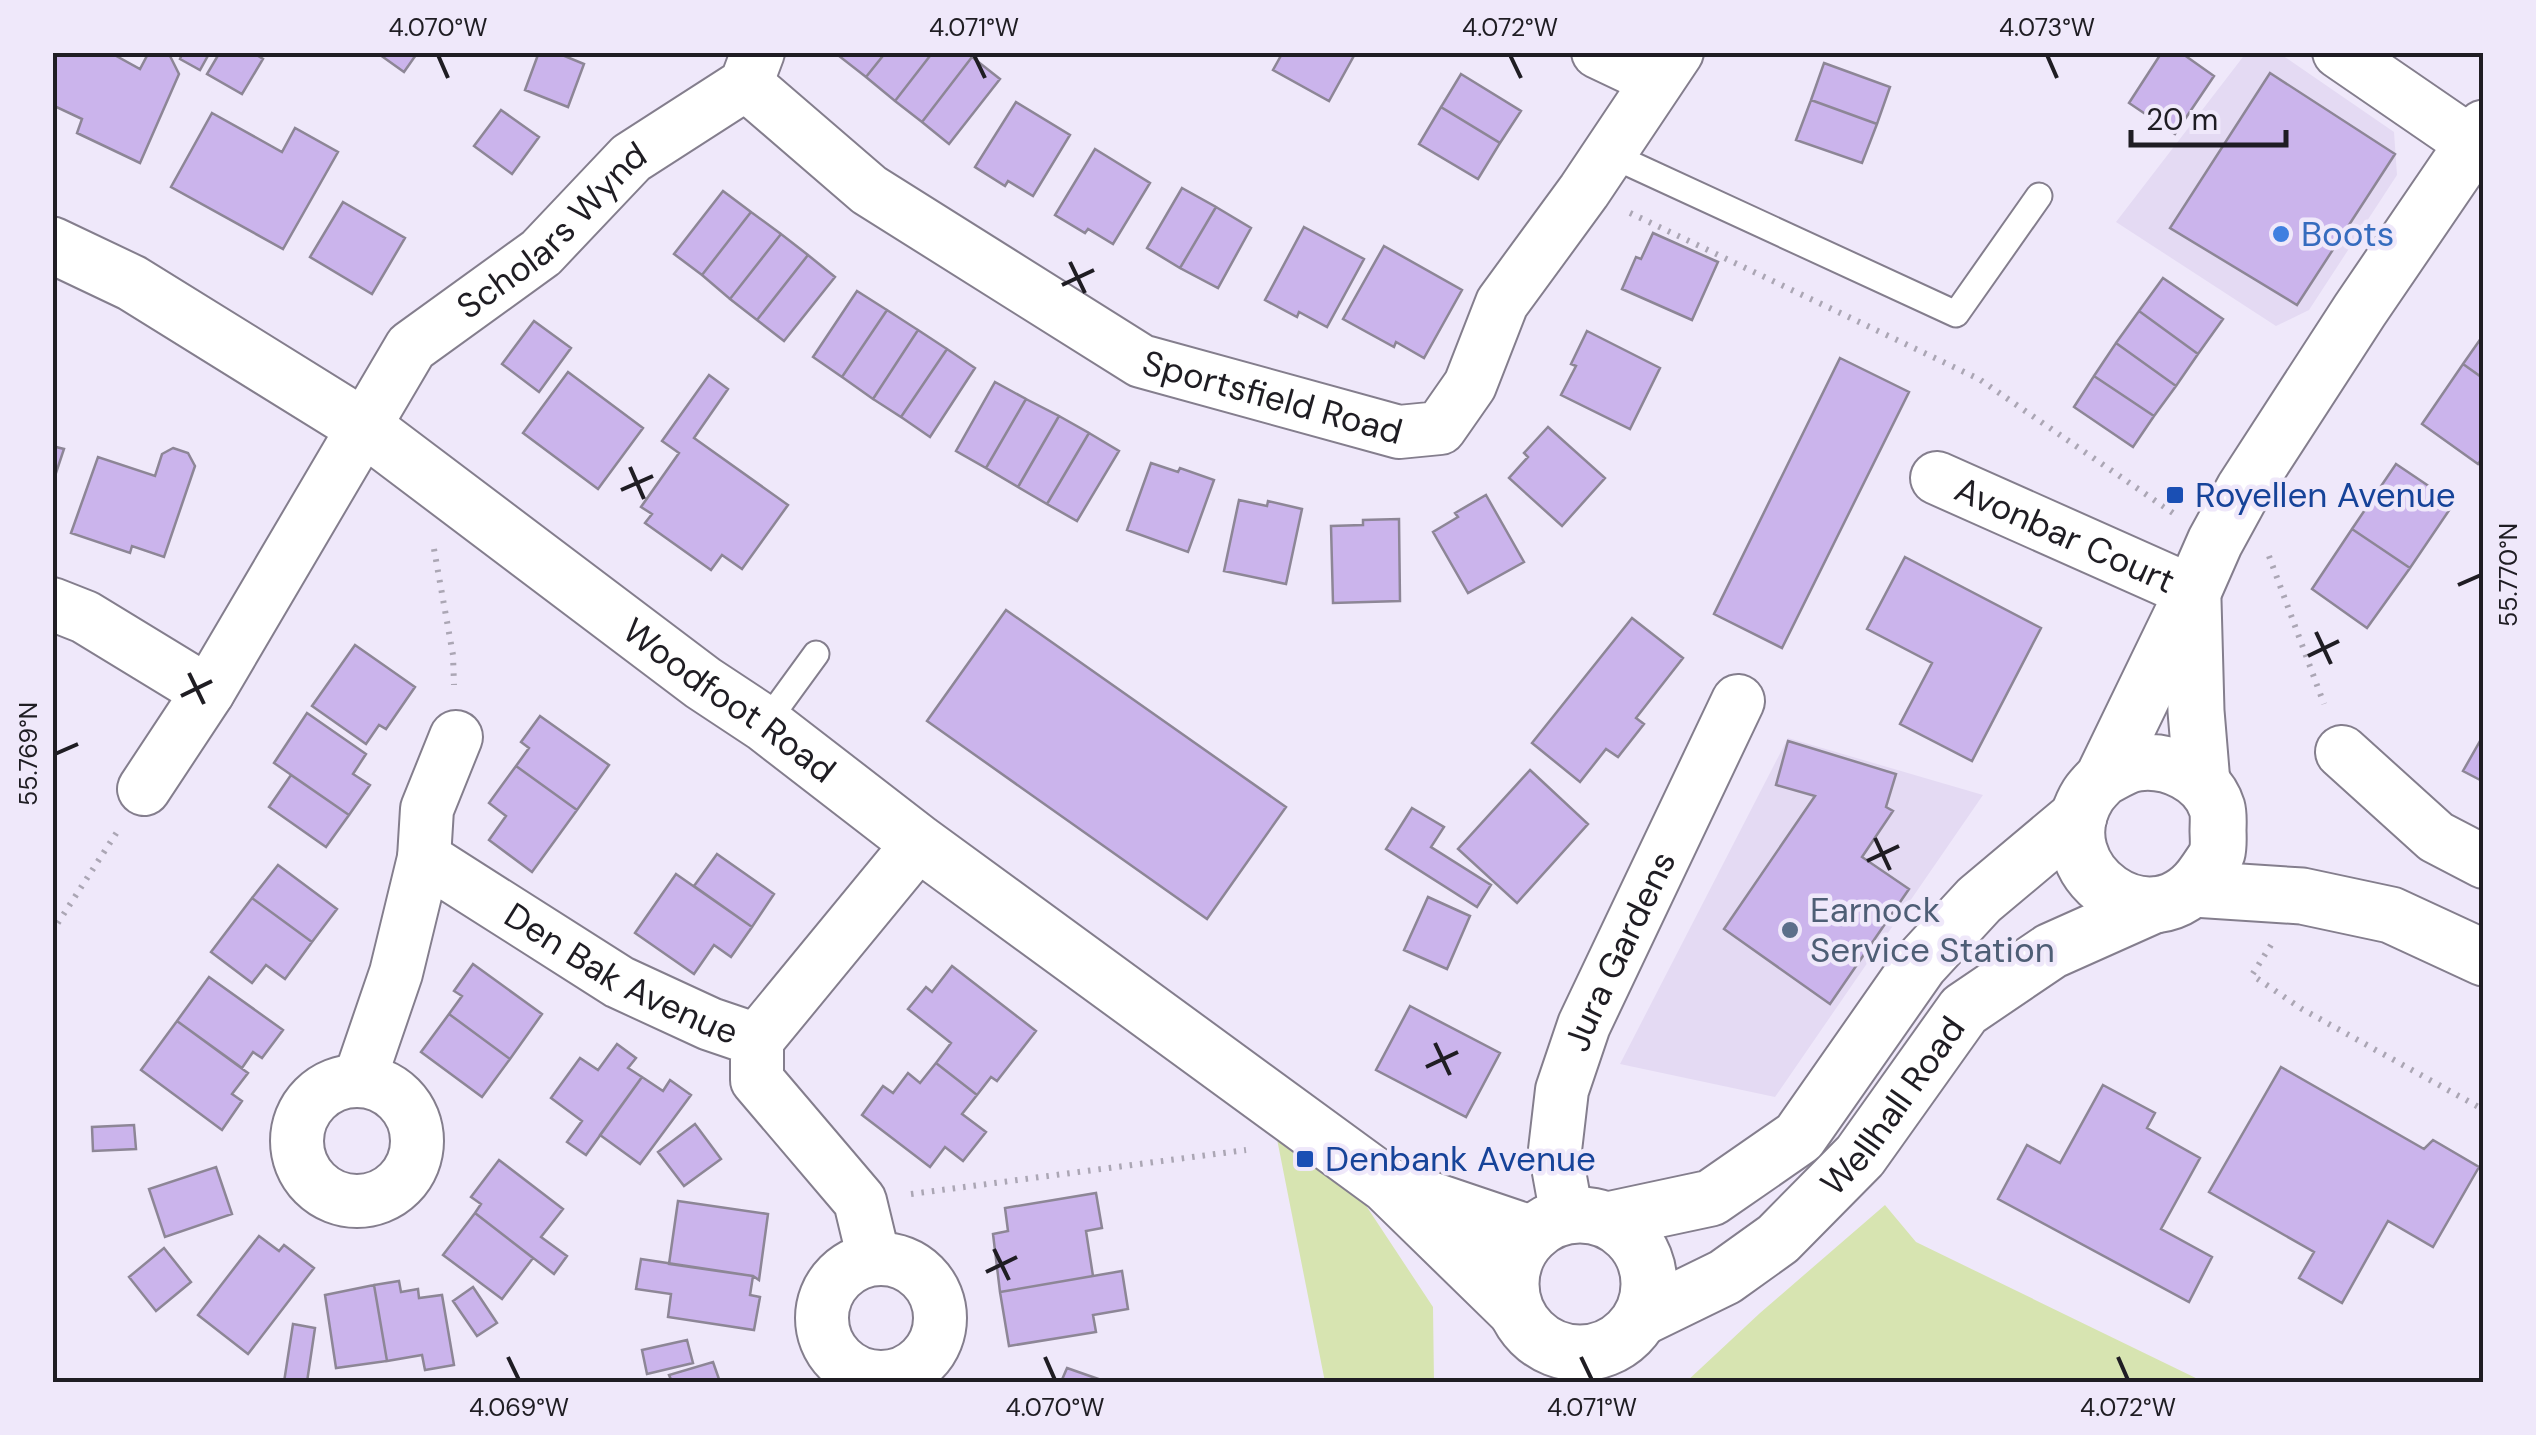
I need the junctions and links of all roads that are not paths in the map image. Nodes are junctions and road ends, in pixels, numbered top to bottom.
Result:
1 (1598, 52) edge
2 (2339, 52) edge
3 (1668, 66) edge
4 (752, 68) edge
5 (2478, 136) edge
6 (1596, 172) junction
7 (2039, 196) dead end
8 (52, 246) edge
9 (364, 427) junction
10 (1937, 478) dead end
11 (2193, 592) junction
12 (52, 604) edge
13 (816, 654) dead end
14 (208, 692) junction
15 (1738, 702) dead end
16 (764, 724) junction
17 (456, 737) road end
18 (2342, 752) road end
19 (144, 789) road end
20 (2210, 796) junction
21 (2091, 797) junction
22 (920, 843) junction
23 (424, 858) junction
24 (2484, 862) edge
25 (2302, 896) junction
26 (2174, 897) junction
27 (2484, 958) edge
28 (757, 1040) junction
29 (360, 1081) dead end
30 (1387, 1185) junction
31 (1569, 1223) junction
32 (874, 1259) dead end
33 (1532, 1345) edge
34 (1623, 1347) edge

1 - 3 street
2 - 5 street
3 - 6 street, Sportsfield Road
4 - 6 street, Sportsfield Road
4 - 9 street, Scholars Wynd
5 - 11 street, Wellhall Road
6 - 7 lane
8 - 9 street, Woodfoot Road
9 - 14 street, Scholars Wynd
9 - 16 street, Woodfoot Road
10 - 11 street, Avonbar Court
11 - 20 street, Wellhall Road
11 - 21 street, Wellhall Road
12 - 14 street
13 - 16 lane
14 - 19 street, Scholars Wynd
15 - 31 street, Jura Gardens
16 - 22 street, Woodfoot Road
17 - 23 street
18 - 24 street
20 - 21 street
20 - 25 street
20 - 26 street
21 - 26 street
21 - 31 street, Wellhall Road
22 - 28 street
22 - 30 street, Woodfoot Road
23 - 28 street, Den Bak Avenue
23 - 29 street
25 - 26 street
25 - 27 street
26 - 34 street, Wellhall Road
28 - 32 street, Den Bak Avenue
30 - 31 street, Woodfoot Road
30 - 33 street, Woodfoot Road
31 - 33 street
31 - 34 street
33 - 34 street

